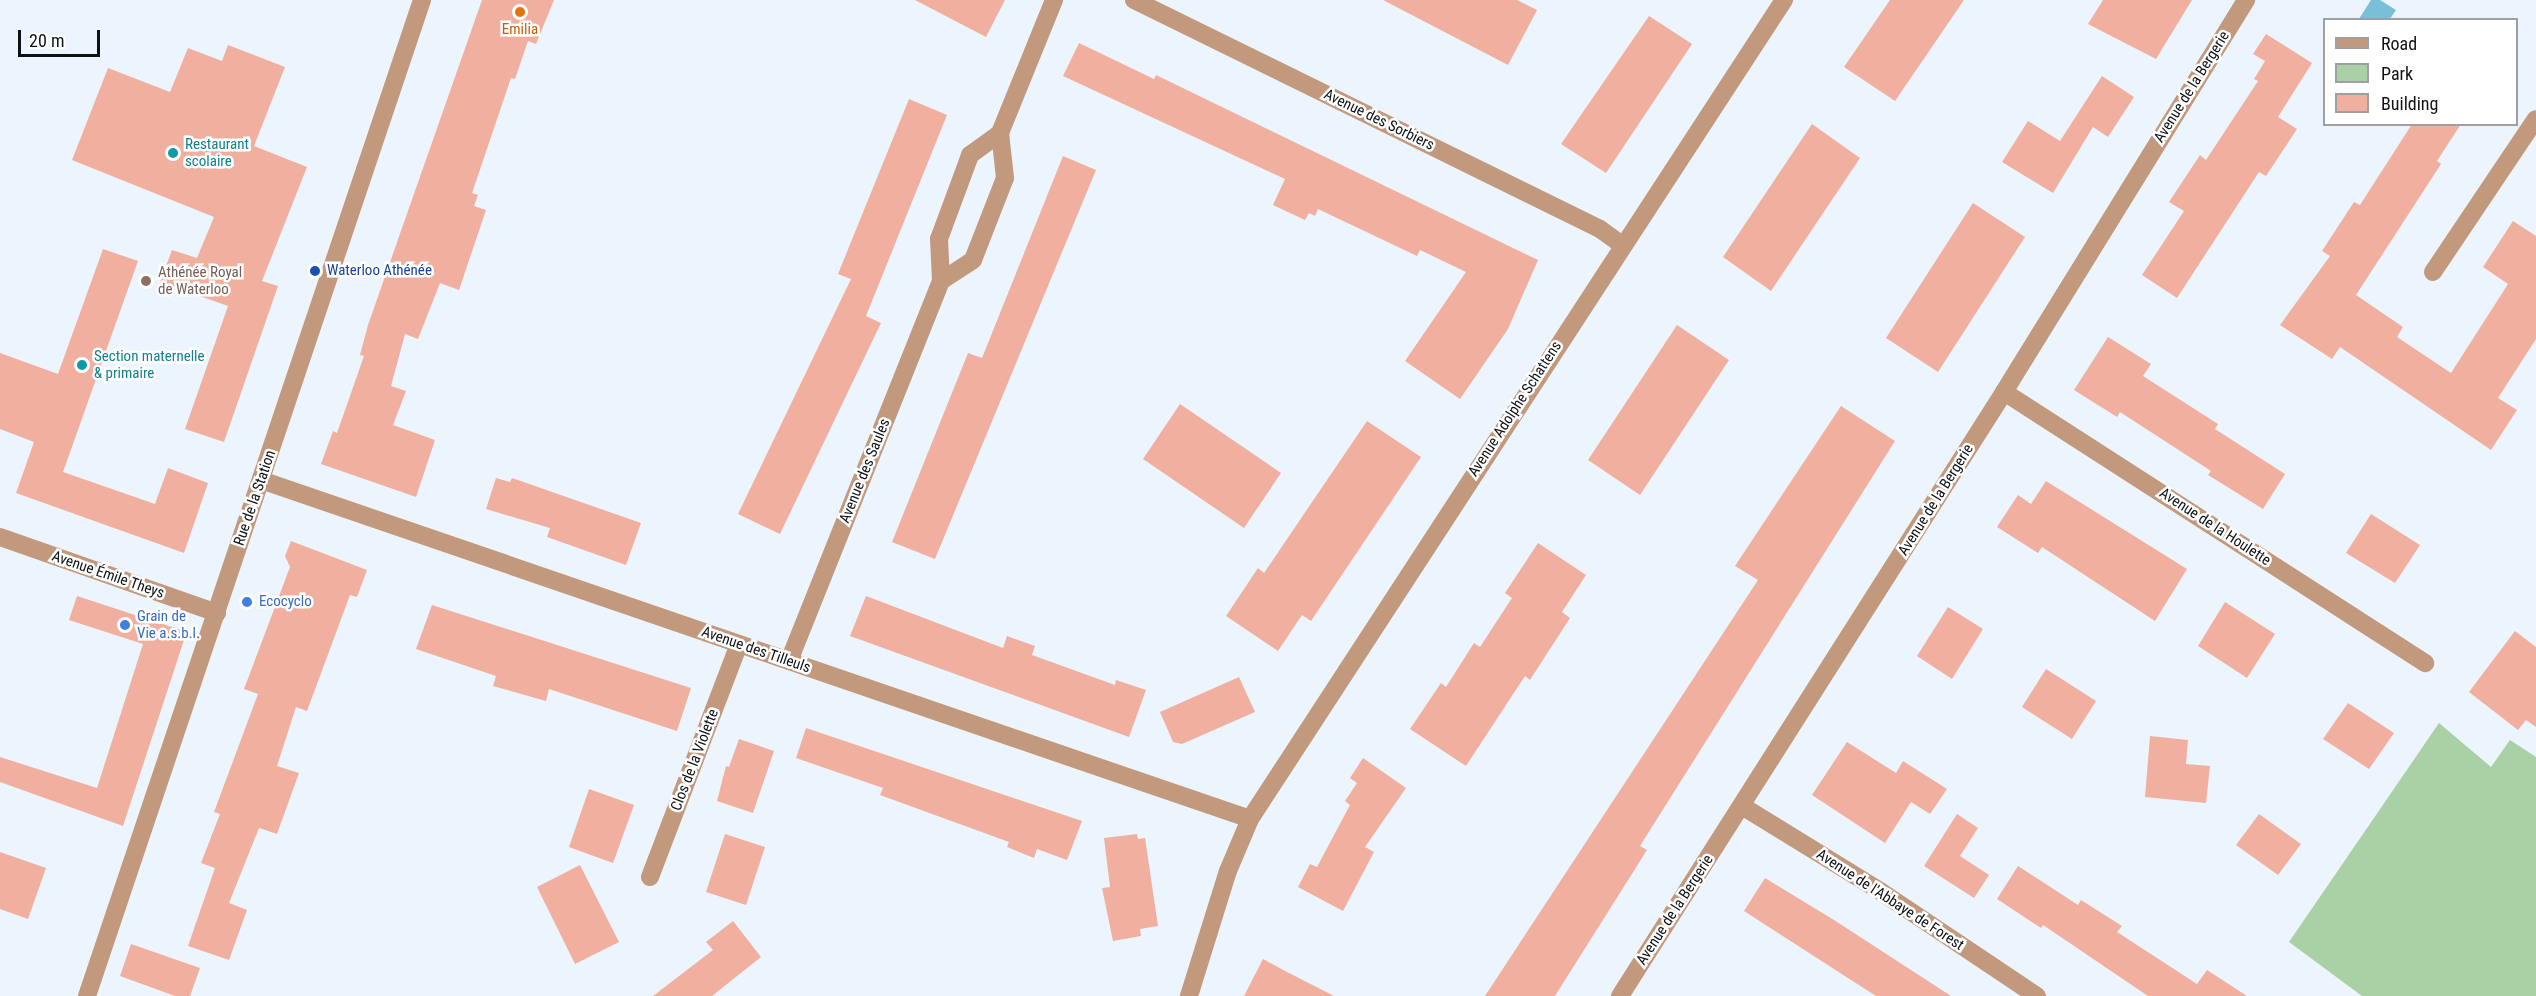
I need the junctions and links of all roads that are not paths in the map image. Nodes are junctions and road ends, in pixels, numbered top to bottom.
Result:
1 (422, 0) edge
2 (1054, 0) edge
3 (1134, 0) edge
4 (1784, 0) edge
5 (2246, 0) edge
6 (2536, 119) edge
7 (1000, 134) junction
8 (1622, 244) junction
9 (2433, 272) dead end
10 (941, 281) junction
11 (2004, 392) junction
12 (261, 480) junction
13 (0, 537) edge
14 (217, 613) junction
15 (739, 644) junction
16 (789, 661) junction
17 (2425, 663) dead end
18 (1742, 806) junction
19 (1250, 819) junction
20 (650, 877) dead end
21 (87, 996) edge
22 (1190, 996) edge
23 (1620, 996) edge
24 (2037, 996) edge

1 - 12 street, Rue de la Station
2 - 7 street
3 - 8 street, Avenue des Sorbiers
4 - 8 street, Avenue Adolphe Schattens
5 - 11 street, Avenue de la Bergerie
6 - 9 street
7 - 10 street, Avenue des Saules
7 - 10 street
8 - 19 street, Avenue Adolphe Schattens
10 - 16 street, Avenue des Saules
11 - 17 street, Avenue de la Houlette
11 - 18 street, Avenue de la Bergerie
12 - 14 street, Rue de la Station
12 - 15 street, Avenue des Tilleuls
13 - 14 street, Avenue Émile Theys
14 - 21 street, Rue de la Station
15 - 16 street, Avenue des Tilleuls
15 - 20 street, Clos de la Violette
16 - 19 street, Avenue des Tilleuls
18 - 23 street, Avenue de la Bergerie
18 - 24 street, Avenue de l'Abbaye de Forest
19 - 22 street, Avenue Adolphe Schattens

